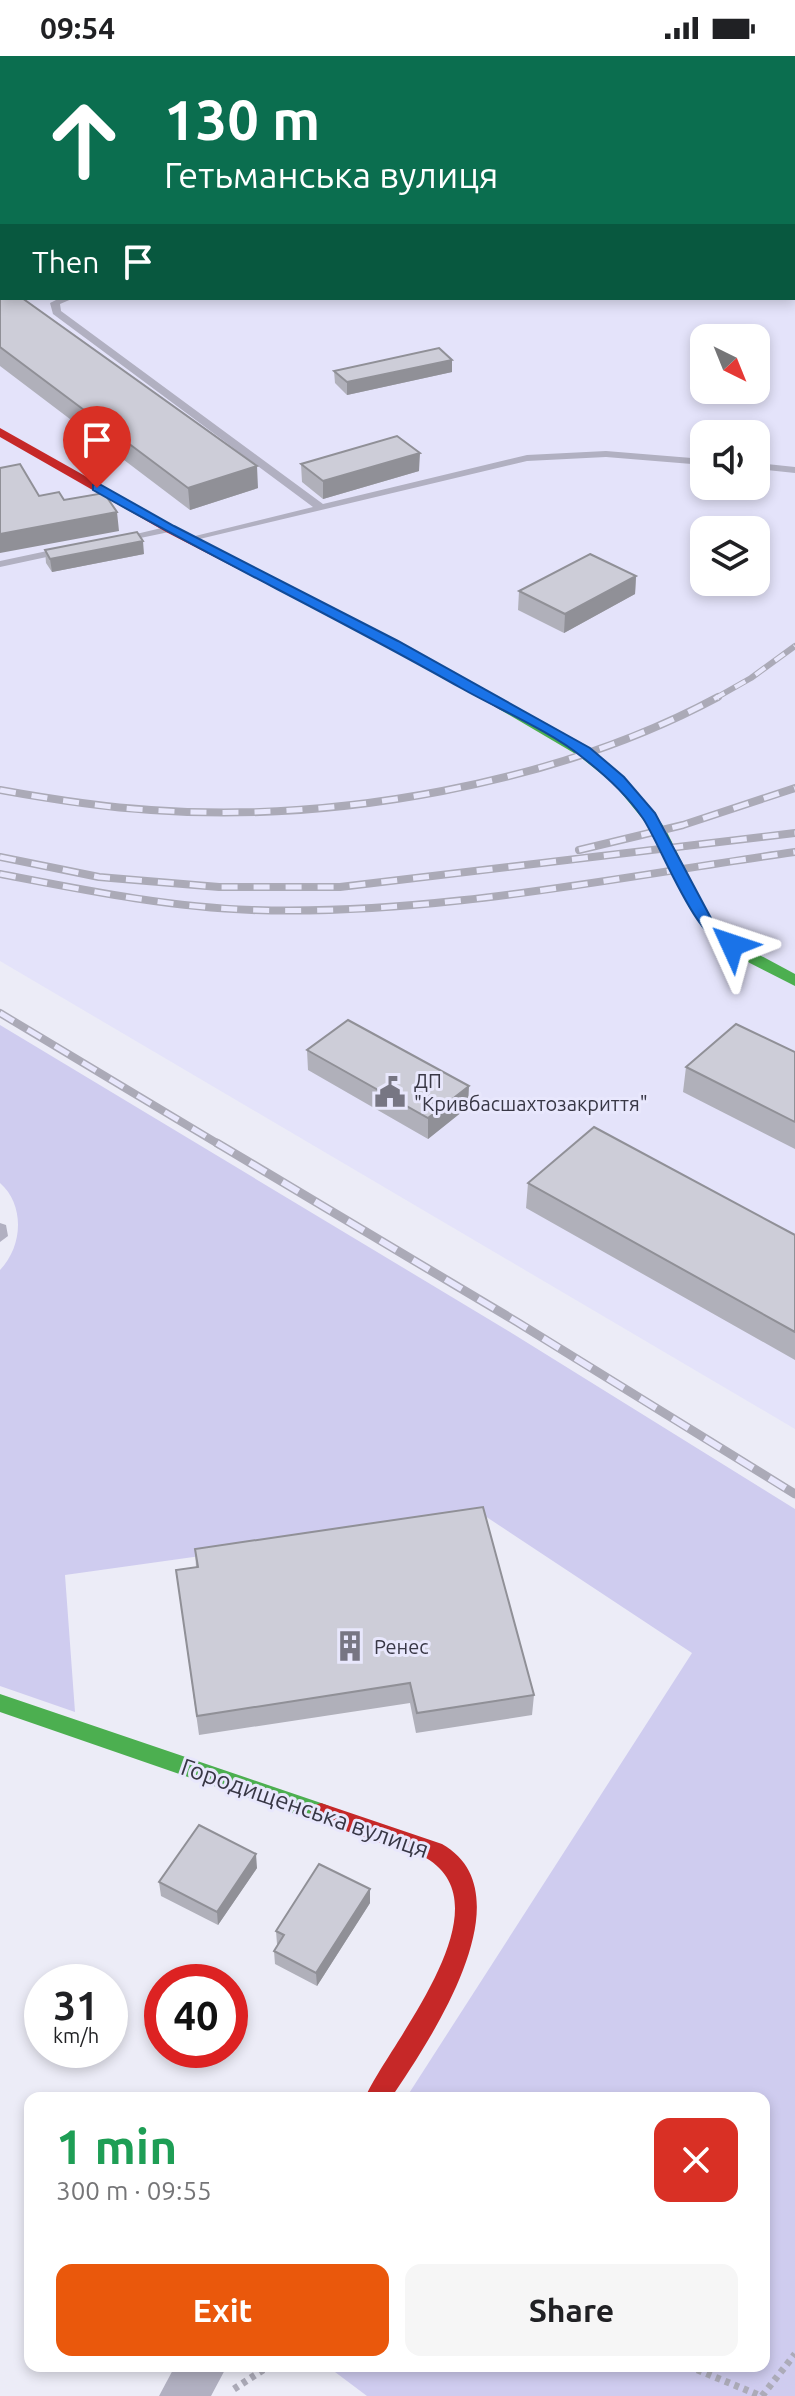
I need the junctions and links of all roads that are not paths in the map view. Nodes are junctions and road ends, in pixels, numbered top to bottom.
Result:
1 (63, 300) edge
2 (0, 432) edge
3 (690, 461) edge
4 (770, 467) edge
5 (795, 470) edge
6 (321, 508) junction
7 (170, 529) junction
8 (191, 540) junction
9 (112, 541) edge
10 (84, 547) edge
11 (0, 564) edge
12 (795, 981) edge
13 (0, 1229) edge
14 (0, 1236) edge
15 (0, 1703) edge
16 (381, 2092) edge
17 (199, 2372) edge
18 (183, 2396) edge

1 - 6 lane
2 - 7 street
3 - 6 lane
4 - 5 lane
6 - 8 lane
7 - 8 street
7 - 9 lane
8 - 12 street
10 - 11 lane
13 - 14 lane
15 - 16 street, Городищенська вулиця
17 - 18 street

